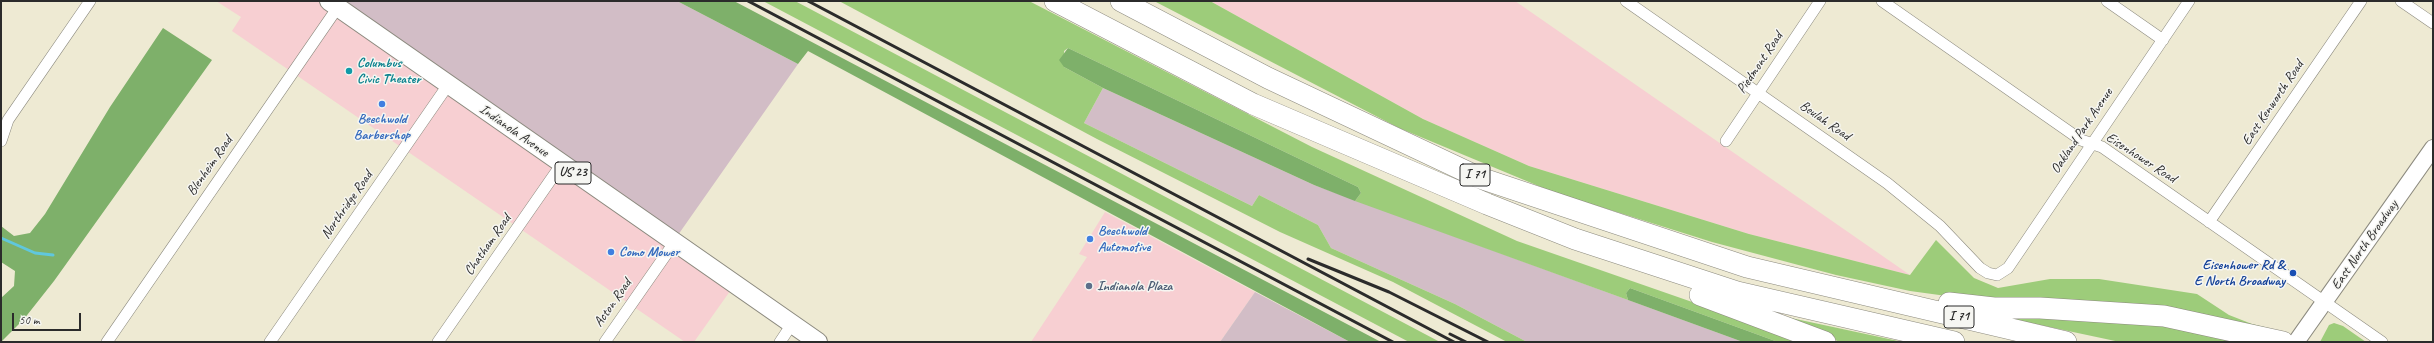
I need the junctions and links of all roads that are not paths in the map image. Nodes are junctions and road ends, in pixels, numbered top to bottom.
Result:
1 (90, 1) edge
2 (1055, 1) edge
3 (1121, 1) edge
4 (1626, 1) edge
5 (1820, 1) edge
6 (1882, 1) edge
7 (2107, 1) edge
8 (2189, 1) edge
9 (2360, 1) edge
10 (2401, 1) edge
11 (334, 4) edge
12 (2433, 23) edge
13 (2163, 40) junction
14 (448, 84) junction
15 (1758, 93) junction
16 (1, 141) edge
17 (1726, 141) dead end
18 (2092, 144) junction
19 (2433, 148) edge
20 (561, 165) junction
21 (1487, 204) junction
22 (2209, 222) junction
23 (674, 243) junction
24 (1997, 275) joint
25 (1851, 292) junction
26 (2325, 303) junction
27 (792, 324) junction
28 (106, 342) edge
29 (270, 342) edge
30 (438, 342) edge
31 (605, 342) edge
32 (780, 342) edge
33 (818, 342) edge
34 (1825, 342) edge
35 (1954, 342) edge
36 (2066, 342) edge
37 (2283, 342) edge
38 (2296, 342) edge
39 (2382, 342) edge

1 - 16 street
2 - 21 highway, I 71
3 - 25 highway, I 71
4 - 15 street, Beulah Road
5 - 15 street, Piedmont Road
6 - 18 street, Eisenhower Road
7 - 13 street
8 - 13 street, Oakland Park Avenue
9 - 22 street, East Kenworth Road
10 - 12 street
11 - 14 main road, Indianola Avenue / US 23
11 - 28 street, Blenheim Road
13 - 18 street, Oakland Park Avenue
14 - 20 main road, Indianola Avenue / US 23
14 - 29 street, Northridge Road
15 - 17 street, Piedmont Road
15 - 24 street, Beulah Road
18 - 22 street, Eisenhower Road
18 - 24 street, Oakland Park Avenue
19 - 26 main road, East North Broadway
20 - 23 main road, Indianola Avenue / US 23
20 - 30 street, Chatham Road
21 - 34 highway
21 - 35 highway, I 71
22 - 26 street, Eisenhower Road
23 - 27 main road, Indianola Avenue / US 23
23 - 31 street, Acton Road
25 - 36 highway, I 71
25 - 37 highway
26 - 38 main road, East North Broadway
26 - 39 street, Eisenhower Road
27 - 32 street
27 - 33 main road, Indianola Avenue / US 23

